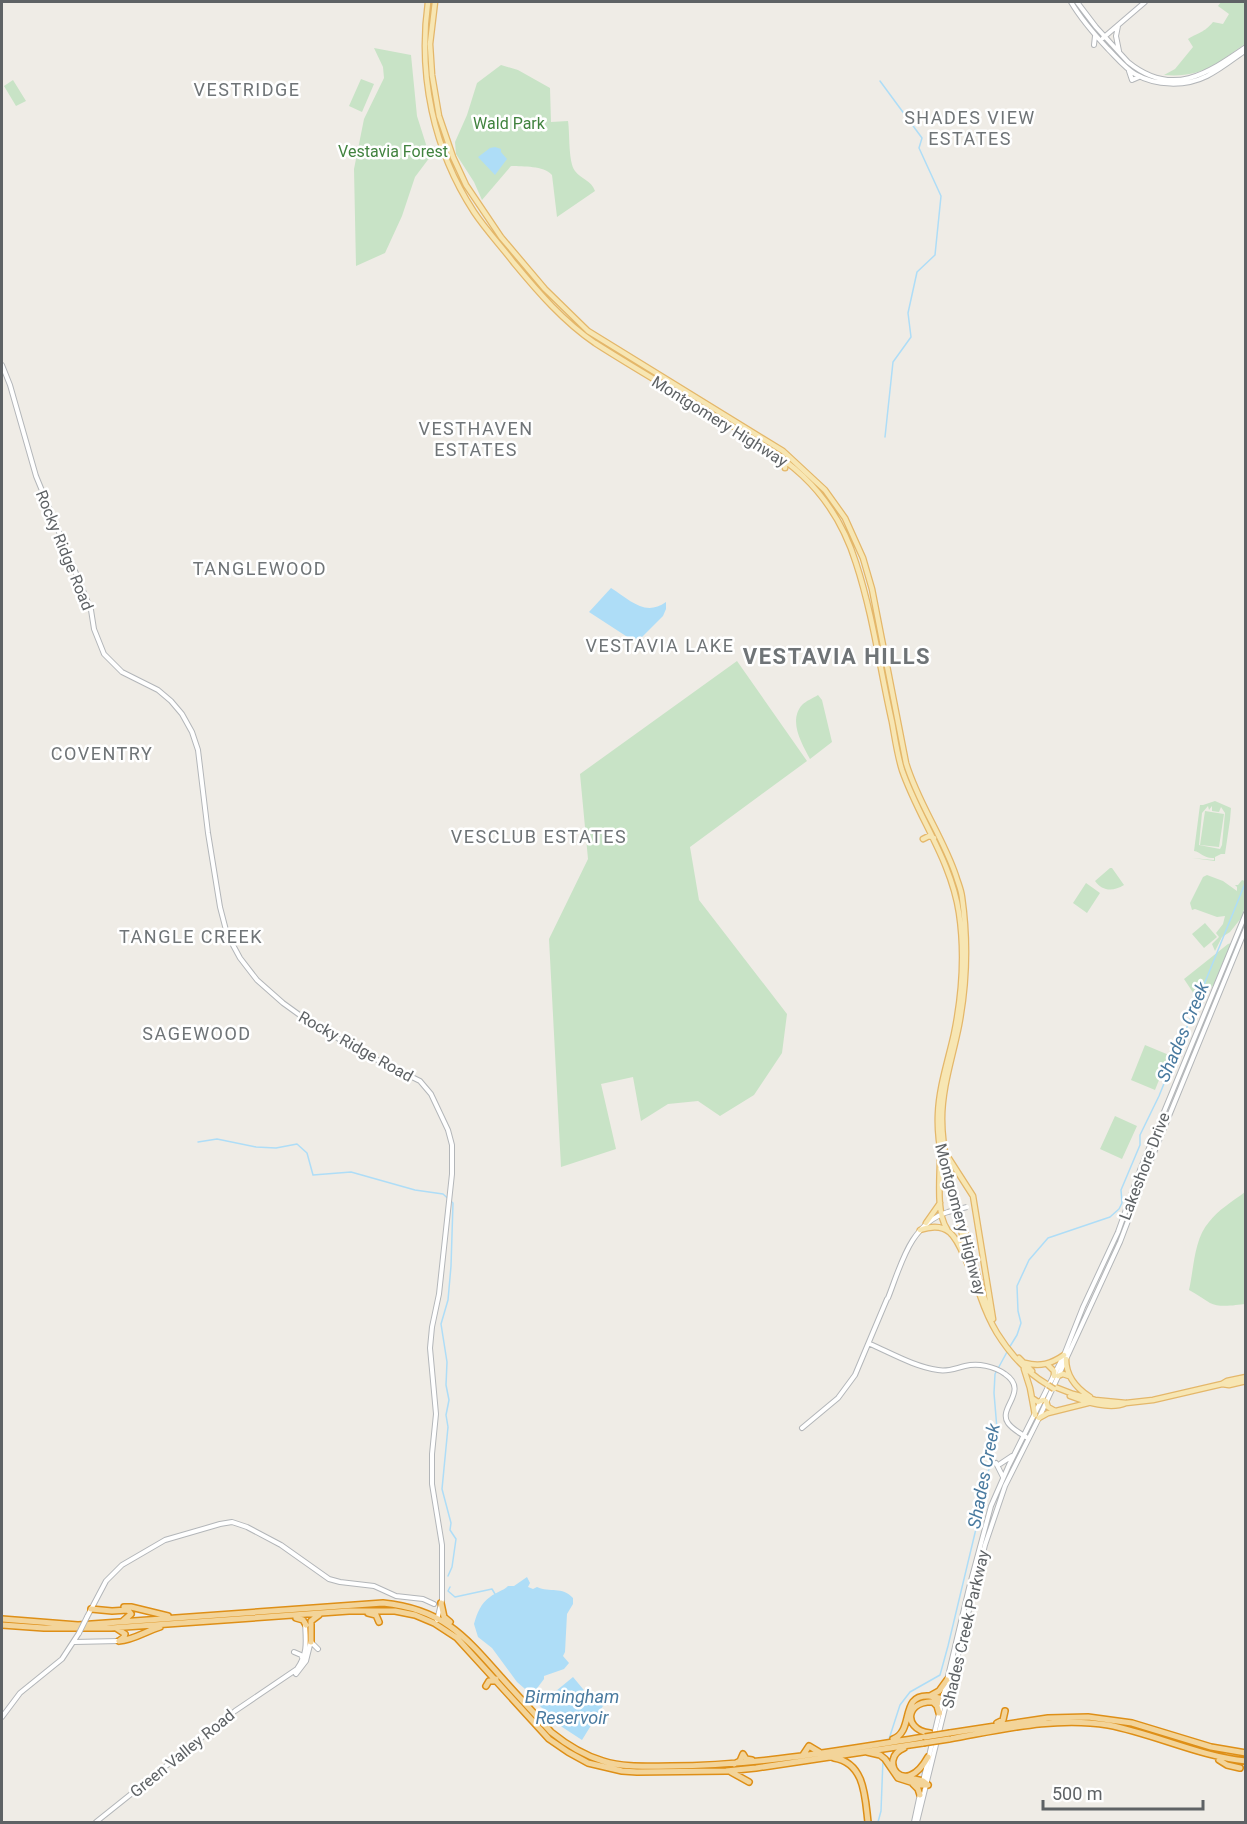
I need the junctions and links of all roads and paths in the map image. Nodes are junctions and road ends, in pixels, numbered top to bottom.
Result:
1 (428, 2) edge
2 (435, 2) edge
3 (1071, 2) edge
4 (1077, 2) edge
5 (1145, 2) edge
6 (1086, 20) junction
7 (1119, 24) junction
8 (1093, 32) junction
9 (1102, 38) junction
10 (1094, 45) dead end
11 (1245, 49) edge
12 (1120, 54) junction
13 (521, 260) junction
14 (515, 264) junction
15 (551, 305) junction
16 (563, 307) junction
17 (2, 365) edge
18 (657, 373) junction
19 (653, 379) junction
20 (781, 456) junction
21 (784, 468) dead end
22 (934, 838) junction
23 (924, 839) dead end
24 (1245, 913) edge
25 (1245, 928) edge
26 (944, 1143) junction
27 (941, 1149) junction
28 (1137, 1188) junction
29 (940, 1203) junction
30 (975, 1204) junction
31 (942, 1214) junction
32 (926, 1223) junction
33 (920, 1230) junction
34 (948, 1230) junction
35 (977, 1286) junction
36 (993, 1319) junction
37 (999, 1334) junction
38 (870, 1344) junction
39 (1065, 1357) junction
40 (1023, 1365) junction
41 (1045, 1365) junction
42 (1056, 1376) junction
43 (1069, 1376) junction
44 (1039, 1378) junction
45 (1210, 1379) dead end
46 (1245, 1379) edge
47 (1051, 1386) junction
48 (1078, 1387) junction
49 (1030, 1388) junction
50 (1202, 1389) junction
51 (1072, 1395) junction
52 (1032, 1398) junction
53 (1045, 1401) junction
54 (1093, 1401) junction
55 (1069, 1407) junction
56 (1055, 1411) junction
57 (1037, 1417) junction
58 (802, 1428) dead end
59 (1028, 1429) junction
60 (1018, 1432) junction
61 (1026, 1437) junction
62 (1021, 1442) junction
63 (1013, 1456) junction
64 (1003, 1477) junction
65 (96, 1599) junction
66 (434, 1604) dead end
67 (441, 1605) junction
68 (124, 1607) joint
69 (92, 1608) junction
70 (100, 1608) junction
71 (389, 1610) junction
72 (360, 1611) junction
73 (306, 1612) junction
74 (425, 1612) junction
75 (324, 1613) junction
76 (283, 1616) junction
77 (436, 1620) junction
78 (175, 1621) junction
79 (121, 1622) junction
80 (2, 1623) edge
81 (306, 1625) junction
82 (115, 1628) junction
83 (78, 1634) junction
84 (116, 1641) junction
85 (74, 1642) junction
86 (311, 1642) junction
87 (82, 1643) junction
88 (71, 1647) junction
89 (465, 1647) junction
90 (318, 1649) dead end
91 (477, 1649) junction
92 (294, 1652) dead end
93 (303, 1660) junction
94 (947, 1680) junction
95 (499, 1681) junction
96 (271, 1686) junction
97 (931, 1699) junction
98 (945, 1701) junction
99 (910, 1713) junction
100 (939, 1713) junction
101 (2, 1717) edge
102 (1025, 1721) junction
103 (988, 1726) junction
104 (551, 1732) junction
105 (950, 1734) junction
106 (926, 1738) junction
107 (881, 1744) junction
108 (914, 1744) junction
109 (866, 1751) junction
110 (1245, 1753) edge
111 (793, 1756) junction
112 (1213, 1756) junction
113 (826, 1757) junction
114 (928, 1757) junction
115 (1245, 1759) edge
116 (766, 1761) junction
117 (732, 1765) junction
118 (756, 1768) junction
119 (1240, 1768) dead end
120 (744, 1769) junction
121 (726, 1771) junction
122 (907, 1777) junction
123 (912, 1783) junction
124 (924, 1784) junction
125 (920, 1795) junction
126 (96, 1822) edge
127 (868, 1822) edge
128 (916, 1822) edge

1 - 14 main road, Montgomery Highway
2 - 13 main road, Montgomery Highway
3 - 6 main road
4 - 6 main road
5 - 7 main road
6 - 8 main road
6 - 9 main road
7 - 9 main road
7 - 12 main road
8 - 9 main road
8 - 10 main road
9 - 11 main road
9 - 12 main road
11 - 12 main road
13 - 14 main road
13 - 16 main road, Montgomery Highway
14 - 15 main road, Montgomery Highway
15 - 16 main road
15 - 19 main road, Montgomery Highway
16 - 18 main road, Montgomery Highway
17 - 67 main road, Rocky Ridge Road
18 - 19 main road
18 - 26 main road, Montgomery Highway
19 - 20 main road, Montgomery Highway
20 - 21 main road
20 - 22 main road, Montgomery Highway
22 - 23 main road
22 - 27 main road, Montgomery Highway
24 - 28 main road, Lakeshore Drive
25 - 28 main road, Lakeshore Drive
26 - 30 main road
26 - 36 main road, Montgomery Highway
27 - 29 main road
27 - 35 main road, Montgomery Highway
28 - 39 main road, Lakeshore Drive
29 - 31 main road
29 - 32 main road
30 - 31 main road, bridge
30 - 36 main road
31 - 32 main road
31 - 34 main road
32 - 33 main road
33 - 34 main road
33 - 38 main road
34 - 35 main road
35 - 37 main road, Montgomery Highway
36 - 37 main road, Montgomery Highway
37 - 40 main road, Montgomery Highway
38 - 58 main road
38 - 60 main road
39 - 41 main road
39 - 42 main road, Lakeshore Drive
39 - 43 main road
40 - 41 main road
40 - 44 main road, Montgomery Highway
40 - 49 main road
41 - 42 main road
41 - 44 main road
42 - 43 main road
42 - 47 main road, Lakeshore Drive
42 - 53 main road, Shades Creek Parkway
43 - 48 main road
44 - 47 main road, Montgomery Highway
44 - 49 main road
45 - 50 main road
46 - 50 main road, Montgomery Highway
47 - 51 main road, Montgomery Highway
47 - 51 main road, Montgomery Highway
47 - 53 main road, Shades Creek Parkway
48 - 51 main road
48 - 54 main road
49 - 52 main road
50 - 54 main road, Montgomery Highway
51 - 54 main road, Montgomery Highway
51 - 55 main road
52 - 53 main road
52 - 57 main road
53 - 56 main road
53 - 57 main road, Shades Creek Parkway
54 - 55 main road
55 - 56 main road
56 - 57 main road
57 - 59 main road, Shades Creek Parkway
57 - 61 main road, Shades Creek Parkway
59 - 60 main road
59 - 61 main road, Shades Creek Parkway
60 - 61 main road
60 - 62 main road
61 - 62 main road, Shades Creek Parkway
61 - 98 main road, Shades Creek Parkway
62 - 63 main road, Shades Creek Parkway
63 - 64 main road, Shades Creek Parkway
63 - 64 main road
64 - 94 main road, Shades Creek Parkway
65 - 66 main road
65 - 69 main road
65 - 70 main road
67 - 74 highway
67 - 77 main road, Rocky Ridge Road
67 - 91 highway
68 - 70 main road
68 - 78 highway
69 - 70 main road
69 - 79 highway
69 - 83 main road, bridge
71 - 72 highway
71 - 72 highway
71 - 77 highway
72 - 75 highway
73 - 74 highway
73 - 75 highway
73 - 76 highway
73 - 78 highway
73 - 81 main road
73 - 86 main road, Green Valley Road
74 - 77 highway
75 - 86 highway
76 - 78 highway
76 - 81 highway
77 - 89 highway
77 - 91 highway
78 - 79 highway
78 - 82 highway
78 - 84 highway
79 - 80 highway
80 - 82 highway
81 - 93 main road
82 - 84 highway
83 - 85 main road
83 - 87 main road
84 - 87 main road
85 - 87 main road
85 - 88 main road
86 - 90 main road
86 - 96 main road, Green Valley Road
87 - 88 main road
88 - 101 main road
89 - 95 highway
89 - 95 highway
91 - 104 highway
92 - 93 main road
93 - 96 main road, Green Valley Road
94 - 97 highway
94 - 98 main road, Shades Creek Parkway
95 - 104 highway
95 - 121 highway
96 - 126 main road, Green Valley Road
97 - 98 highway
97 - 99 highway
97 - 100 highway
98 - 100 main road, Shades Creek Parkway
98 - 124 main road, Shades Creek Parkway
99 - 106 highway
99 - 107 highway
100 - 114 main road, Shades Creek Parkway
102 - 103 highway
102 - 103 highway
102 - 110 highway
103 - 105 highway
104 - 117 highway
105 - 106 highway, bridge
105 - 106 highway, bridge
105 - 112 highway
106 - 107 highway
106 - 108 highway
107 - 111 highway
108 - 109 highway
108 - 122 highway
109 - 113 highway
109 - 123 highway
111 - 116 highway
111 - 120 highway
112 - 115 highway
112 - 119 highway
113 - 118 highway
113 - 127 highway
114 - 122 highway
114 - 124 main road, Shades Creek Parkway
116 - 117 highway
116 - 117 highway
118 - 120 highway
118 - 121 highway
120 - 121 highway
122 - 124 highway
123 - 124 highway
123 - 125 highway
124 - 125 main road, Shades Creek Parkway
124 - 128 main road, Shades Creek Parkway
125 - 128 main road, Shades Creek Parkway

